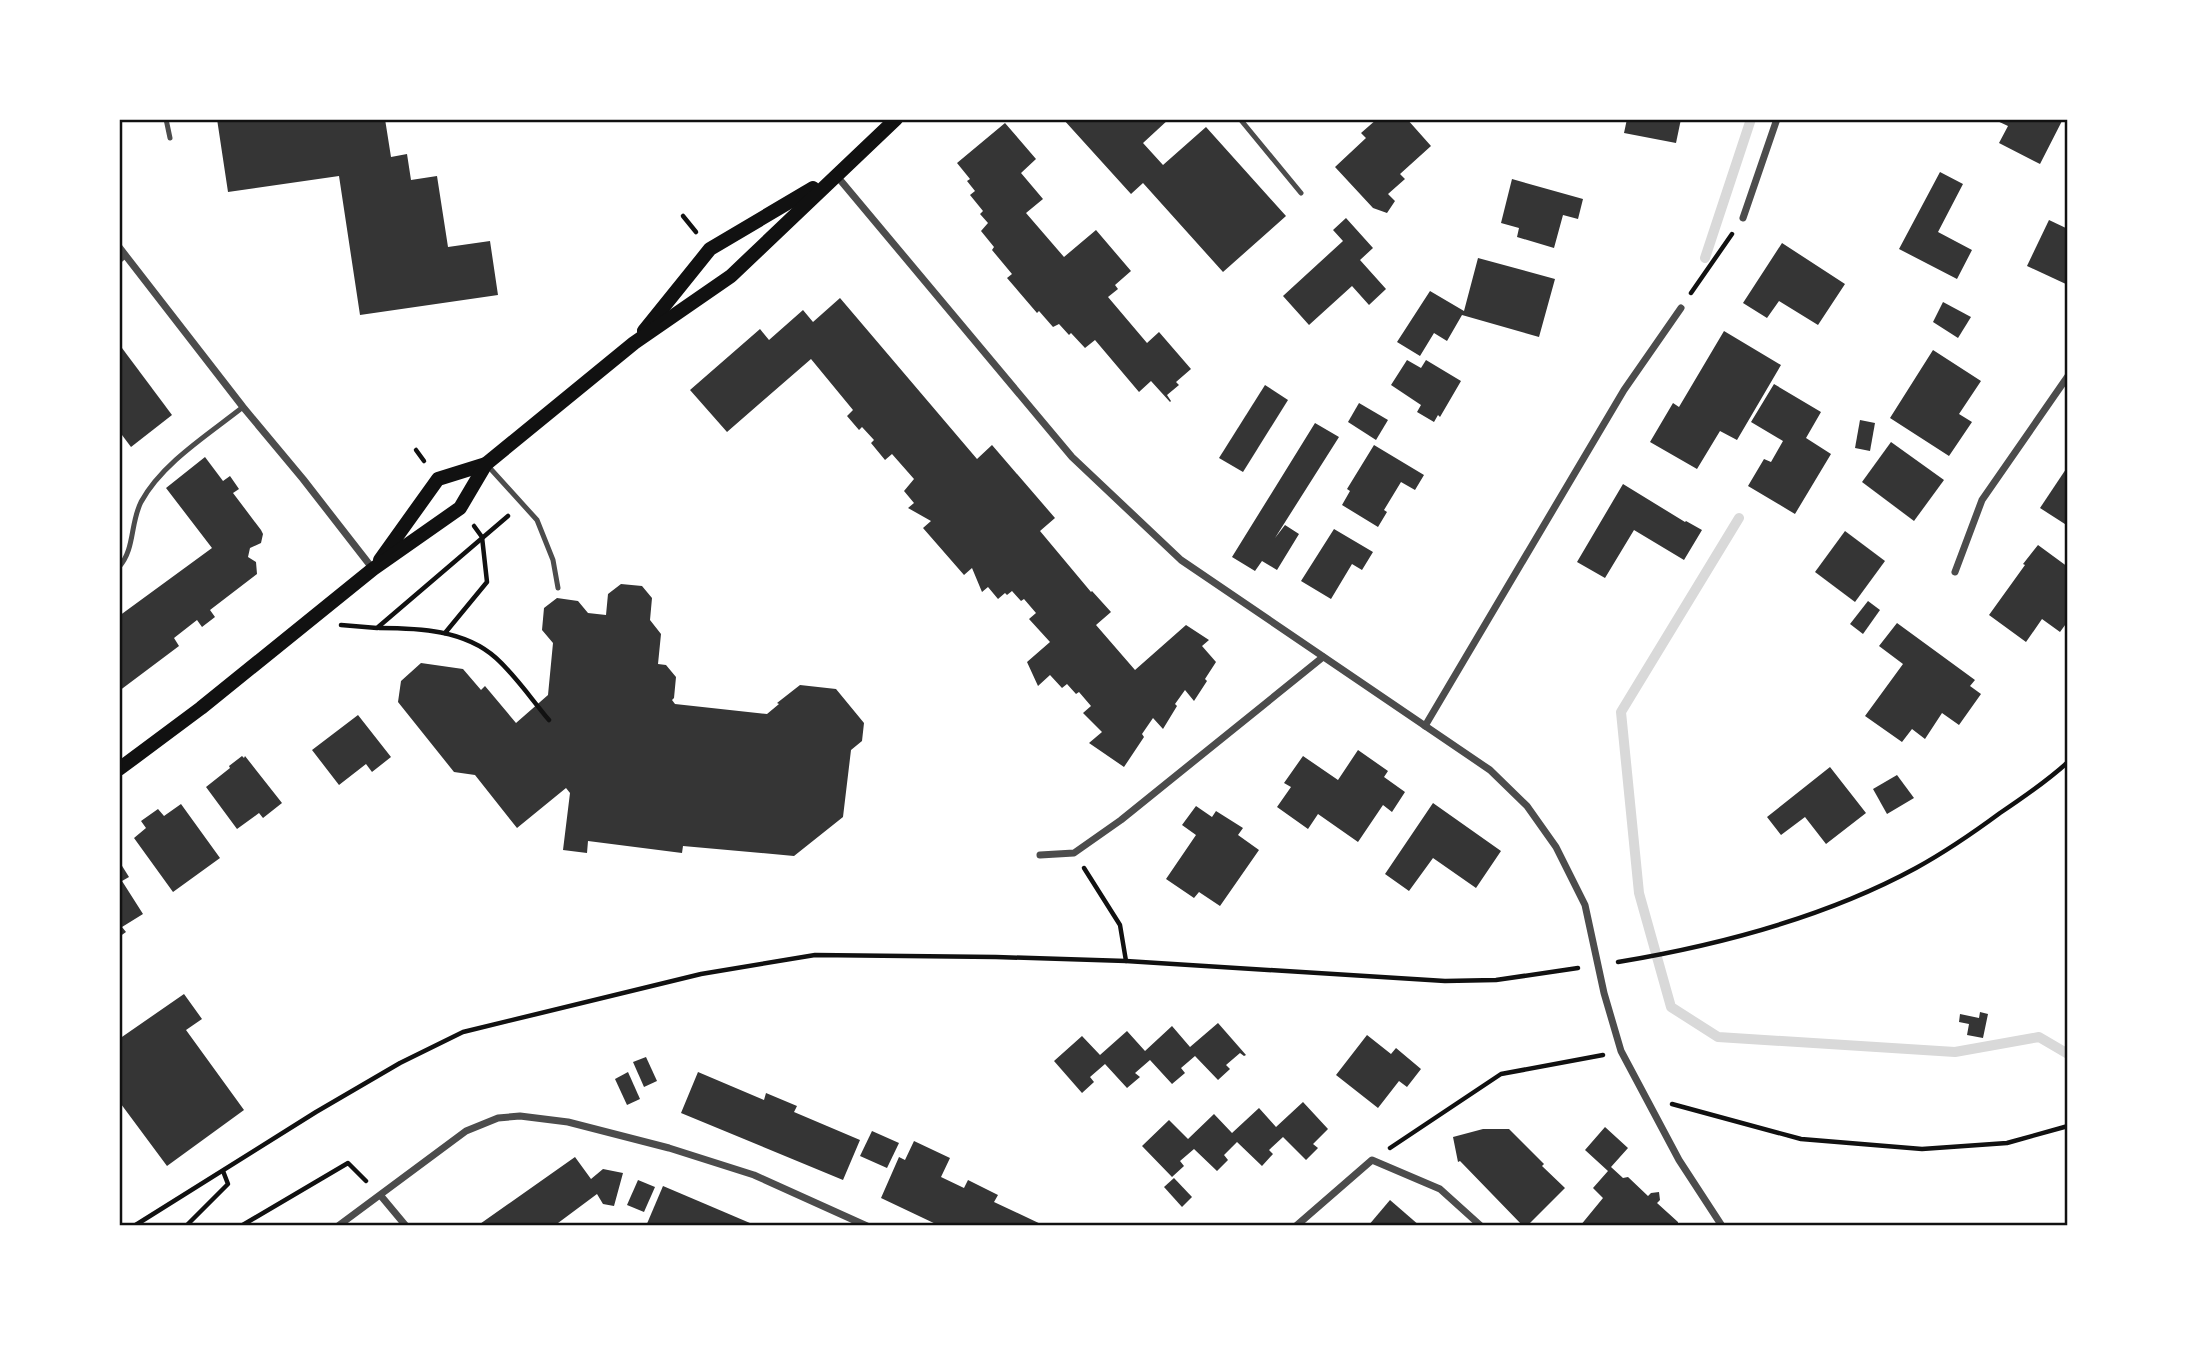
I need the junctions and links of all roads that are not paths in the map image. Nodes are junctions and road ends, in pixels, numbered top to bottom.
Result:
1 (166, 119) edge
2 (896, 119) edge
3 (1240, 119) edge
4 (1777, 119) edge
5 (170, 138) dead end
6 (836, 175) junction
7 (1301, 192) dead end
8 (1743, 218) road end
9 (119, 247) edge
10 (122, 259) edge
11 (1681, 308) road end
12 (634, 343) junction
13 (2068, 376) edge
14 (243, 407) junction
15 (486, 464) junction
16 (119, 567) edge
17 (373, 569) junction
18 (1955, 572) dead end
19 (558, 588) dead end
20 (1322, 657) junction
21 (1424, 726) junction
22 (119, 769) edge
23 (1040, 855) dead end
24 (381, 1196) junction
25 (338, 1226) edge
26 (406, 1226) edge
27 (867, 1226) edge
28 (1296, 1226) edge
29 (1481, 1226) edge
30 (1722, 1226) edge

1 - 5 lane
2 - 6 main road
3 - 7 lane
4 - 8 street
6 - 12 main road
6 - 12 main road
6 - 20 street
9 - 10 street
10 - 14 street
11 - 21 street
12 - 15 main road
13 - 18 street
14 - 16 lane
14 - 17 street
15 - 17 main road
15 - 17 main road
15 - 19 lane
17 - 22 main road
20 - 21 street
20 - 23 street
21 - 30 street
24 - 25 street
24 - 26 street
24 - 27 street
28 - 29 street

